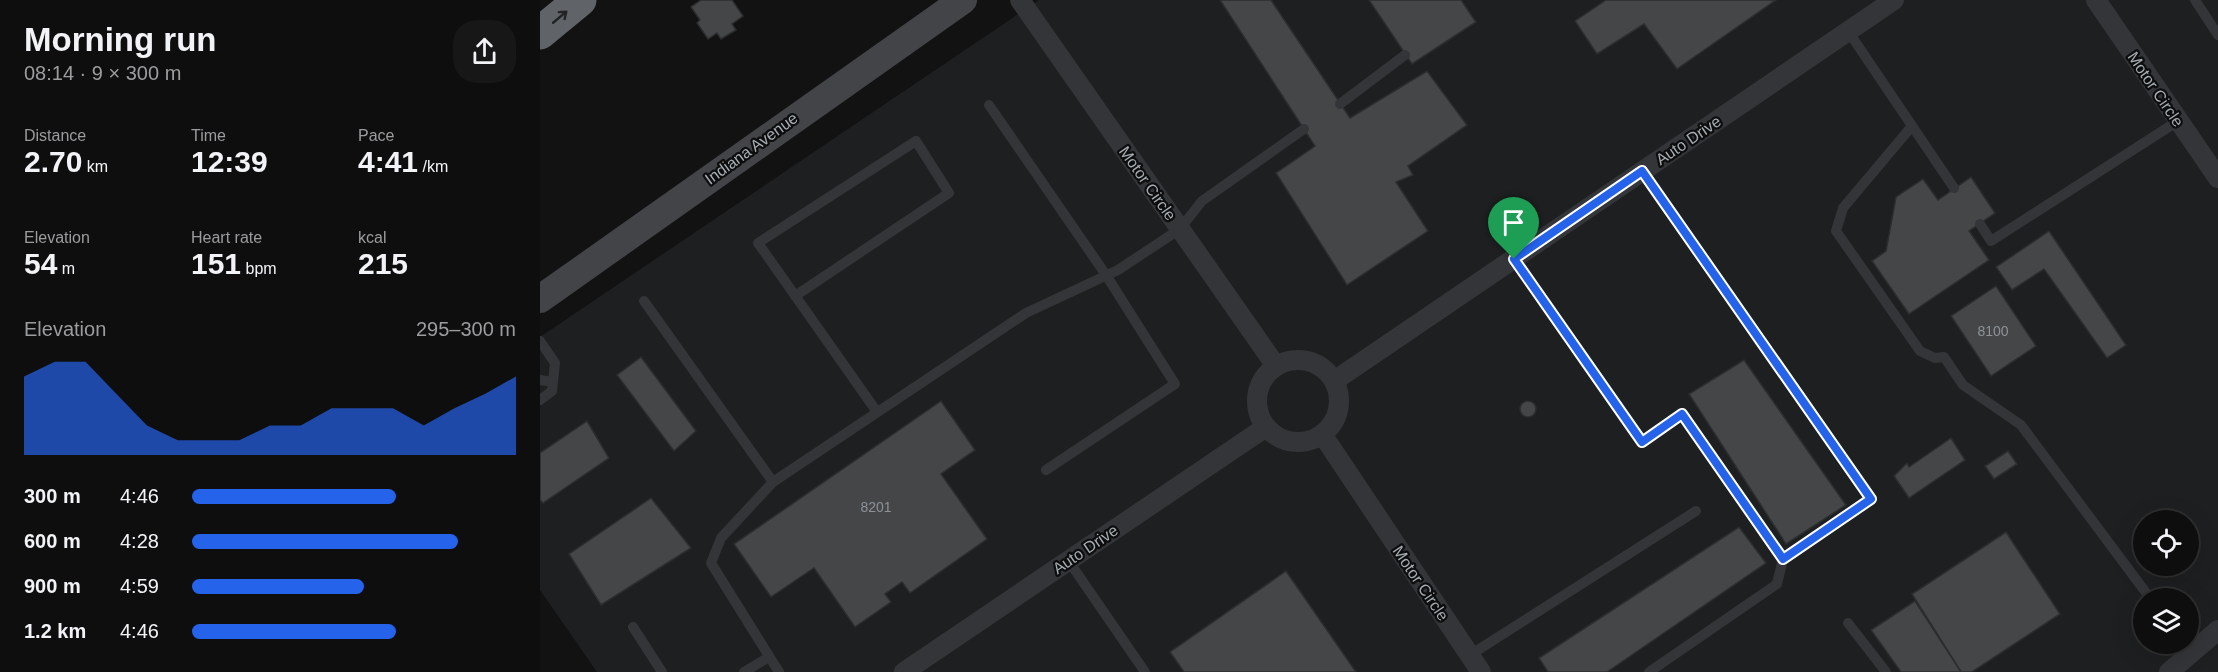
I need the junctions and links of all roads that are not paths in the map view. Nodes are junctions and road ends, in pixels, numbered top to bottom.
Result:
1 (580, 0) edge
2 (963, 0) edge
3 (1020, 0) edge
4 (1894, 0) edge
5 (2096, 0) edge
6 (2195, 0) edge
7 (1848, 31) junction
8 (540, 33) edge
9 (2218, 35) edge
10 (1406, 55) dead end
11 (1340, 104) dead end
12 (989, 105) dead end
13 (2178, 121) junction
14 (1912, 126) junction
15 (1304, 129) dead end
16 (1642, 171) junction
17 (2218, 178) edge
18 (1954, 188) dead end
19 (1980, 224) dead end
20 (1180, 229) junction
21 (1514, 259) junction
22 (1106, 275) junction
23 (795, 296) junction
24 (540, 299) edge
25 (644, 301) dead end
26 (540, 341) edge
27 (1276, 366) junction
28 (540, 380) edge
29 (1334, 381) junction
30 (552, 382) junction
31 (540, 400) edge
32 (878, 412) junction
33 (1266, 427) junction
34 (1322, 434) junction
35 (1046, 470) dead end
36 (773, 482) junction
37 (1696, 511) dead end
38 (1783, 559) junction
39 (1068, 560) junction
40 (2143, 588) edge
41 (1848, 623) dead end
42 (633, 627) dead end
43 (2218, 630) edge
44 (2199, 642) edge
45 (2185, 654) edge
46 (1470, 655) junction
47 (769, 657) junction
48 (662, 672) edge
49 (744, 672) edge
50 (779, 672) edge
51 (904, 672) edge
52 (1145, 672) edge
53 (1481, 672) edge
54 (1649, 672) edge
55 (1886, 672) edge
56 (2169, 672) edge

8 -> 1 highway
2 - 24 main road, Indiana Avenue
3 - 20 street, Motor Circle
4 - 7 street, Auto Drive
5 - 13 street, Motor Circle
6 - 9 lane
7 - 14 lane
7 - 16 street, Auto Drive
10 - 11 lane
12 - 22 lane
13 - 17 street, Motor Circle
13 - 19 lane
14 - 18 lane
14 - 40 lane
15 - 20 lane
16 - 21 street, Auto Drive
16 - 38 lane
20 - 22 lane
20 - 27 street, Motor Circle
21 - 29 street, Auto Drive
21 - 38 lane
22 - 32 lane
22 - 35 lane
23 - 23 lane
23 - 32 lane
25 - 36 lane
26 - 30 lane
27 - 29 street
27 - 33 street
28 - 30 lane
29 - 34 street
30 - 31 lane
32 - 36 lane
33 - 34 street
33 - 39 street, Auto Drive
34 - 46 street, Motor Circle
36 - 47 lane
37 - 46 lane
38 - 54 lane
39 - 51 street, Auto Drive
39 - 52 lane
41 - 55 lane
42 - 48 lane
43 - 44 street
45 - 56 street
46 - 53 street, Motor Circle
47 - 49 lane
47 - 50 lane

